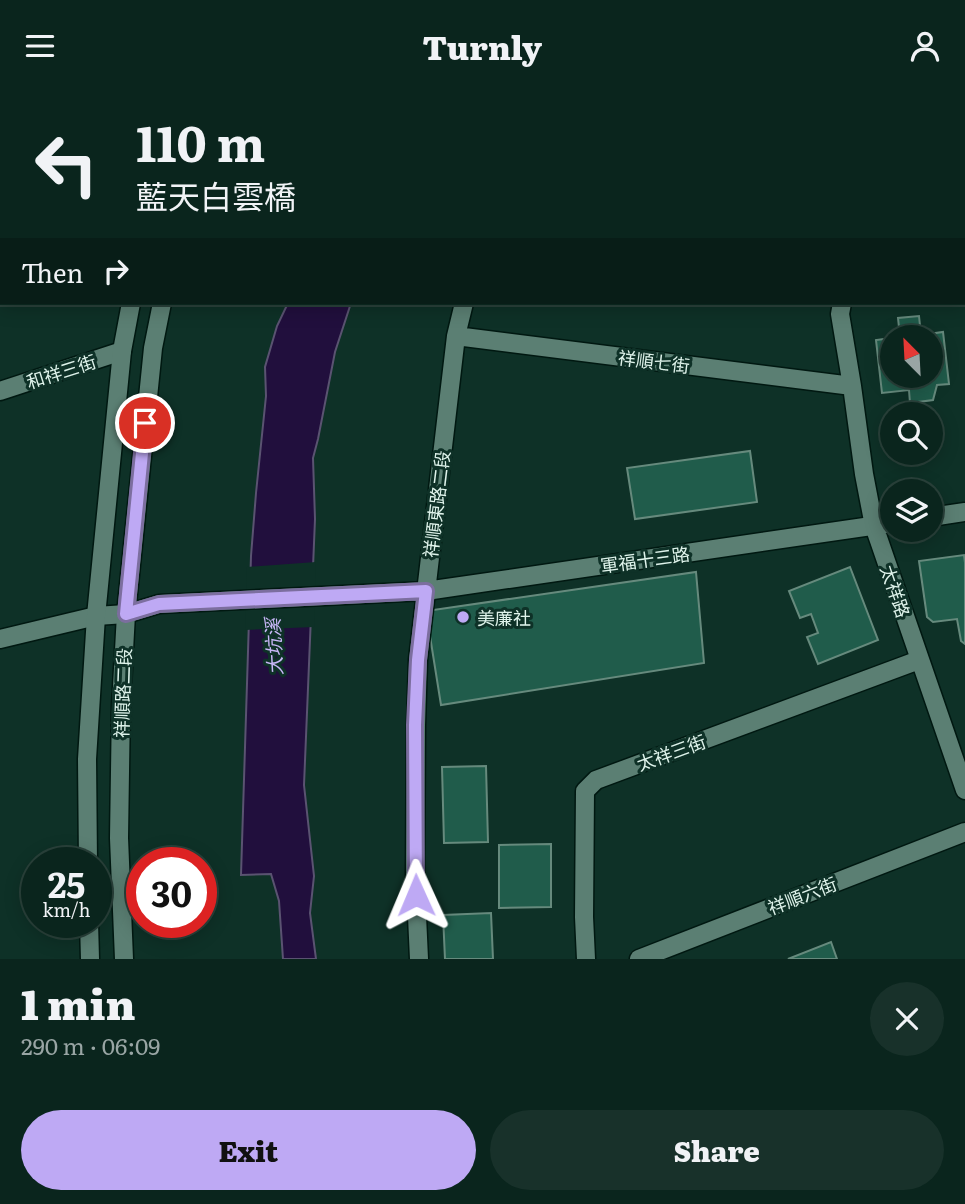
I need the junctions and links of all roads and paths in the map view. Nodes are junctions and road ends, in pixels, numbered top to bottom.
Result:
1 (131, 305) edge
2 (162, 305) edge
3 (464, 305) edge
4 (842, 305) edge
5 (456, 336) junction
6 (122, 351) junction
7 (852, 386) junction
8 (0, 391) edge
9 (965, 512) edge
10 (943, 515) edge
11 (880, 525) edge
12 (874, 526) junction
13 (426, 591) junction
14 (126, 614) junction
15 (96, 616) junction
16 (0, 639) edge
17 (919, 660) junction
18 (965, 790) edge
19 (965, 832) edge
20 (89, 847) edge
21 (89, 938) edge
22 (90, 959) edge
23 (124, 959) edge
24 (419, 959) edge
25 (586, 959) edge
26 (639, 959) edge

1 - 6 street, 祥順路二段
2 - 14 street, 祥順路二段
3 - 5 street, 祥順東路二段
4 - 7 street, 太祥路
5 - 7 street, 祥順七街
5 - 13 street, 祥順東路二段
6 - 8 street, 和祥三街
6 - 15 street, 祥順路二段
7 - 12 street, 太祥路
9 - 10 street
11 - 12 street, 軍福十三路
12 - 13 street, 軍福十三路
12 - 17 street, 太祥路
13 - 14 street, 軍福十三路
13 - 24 street, 祥順東路二段
14 - 15 street
14 - 23 street, 祥順路二段
15 - 16 street
15 - 20 street, 祥順路二段
17 - 18 street, 太祥路
17 - 25 street, 太祥三街
19 - 26 street, 祥順六街
21 - 22 street

